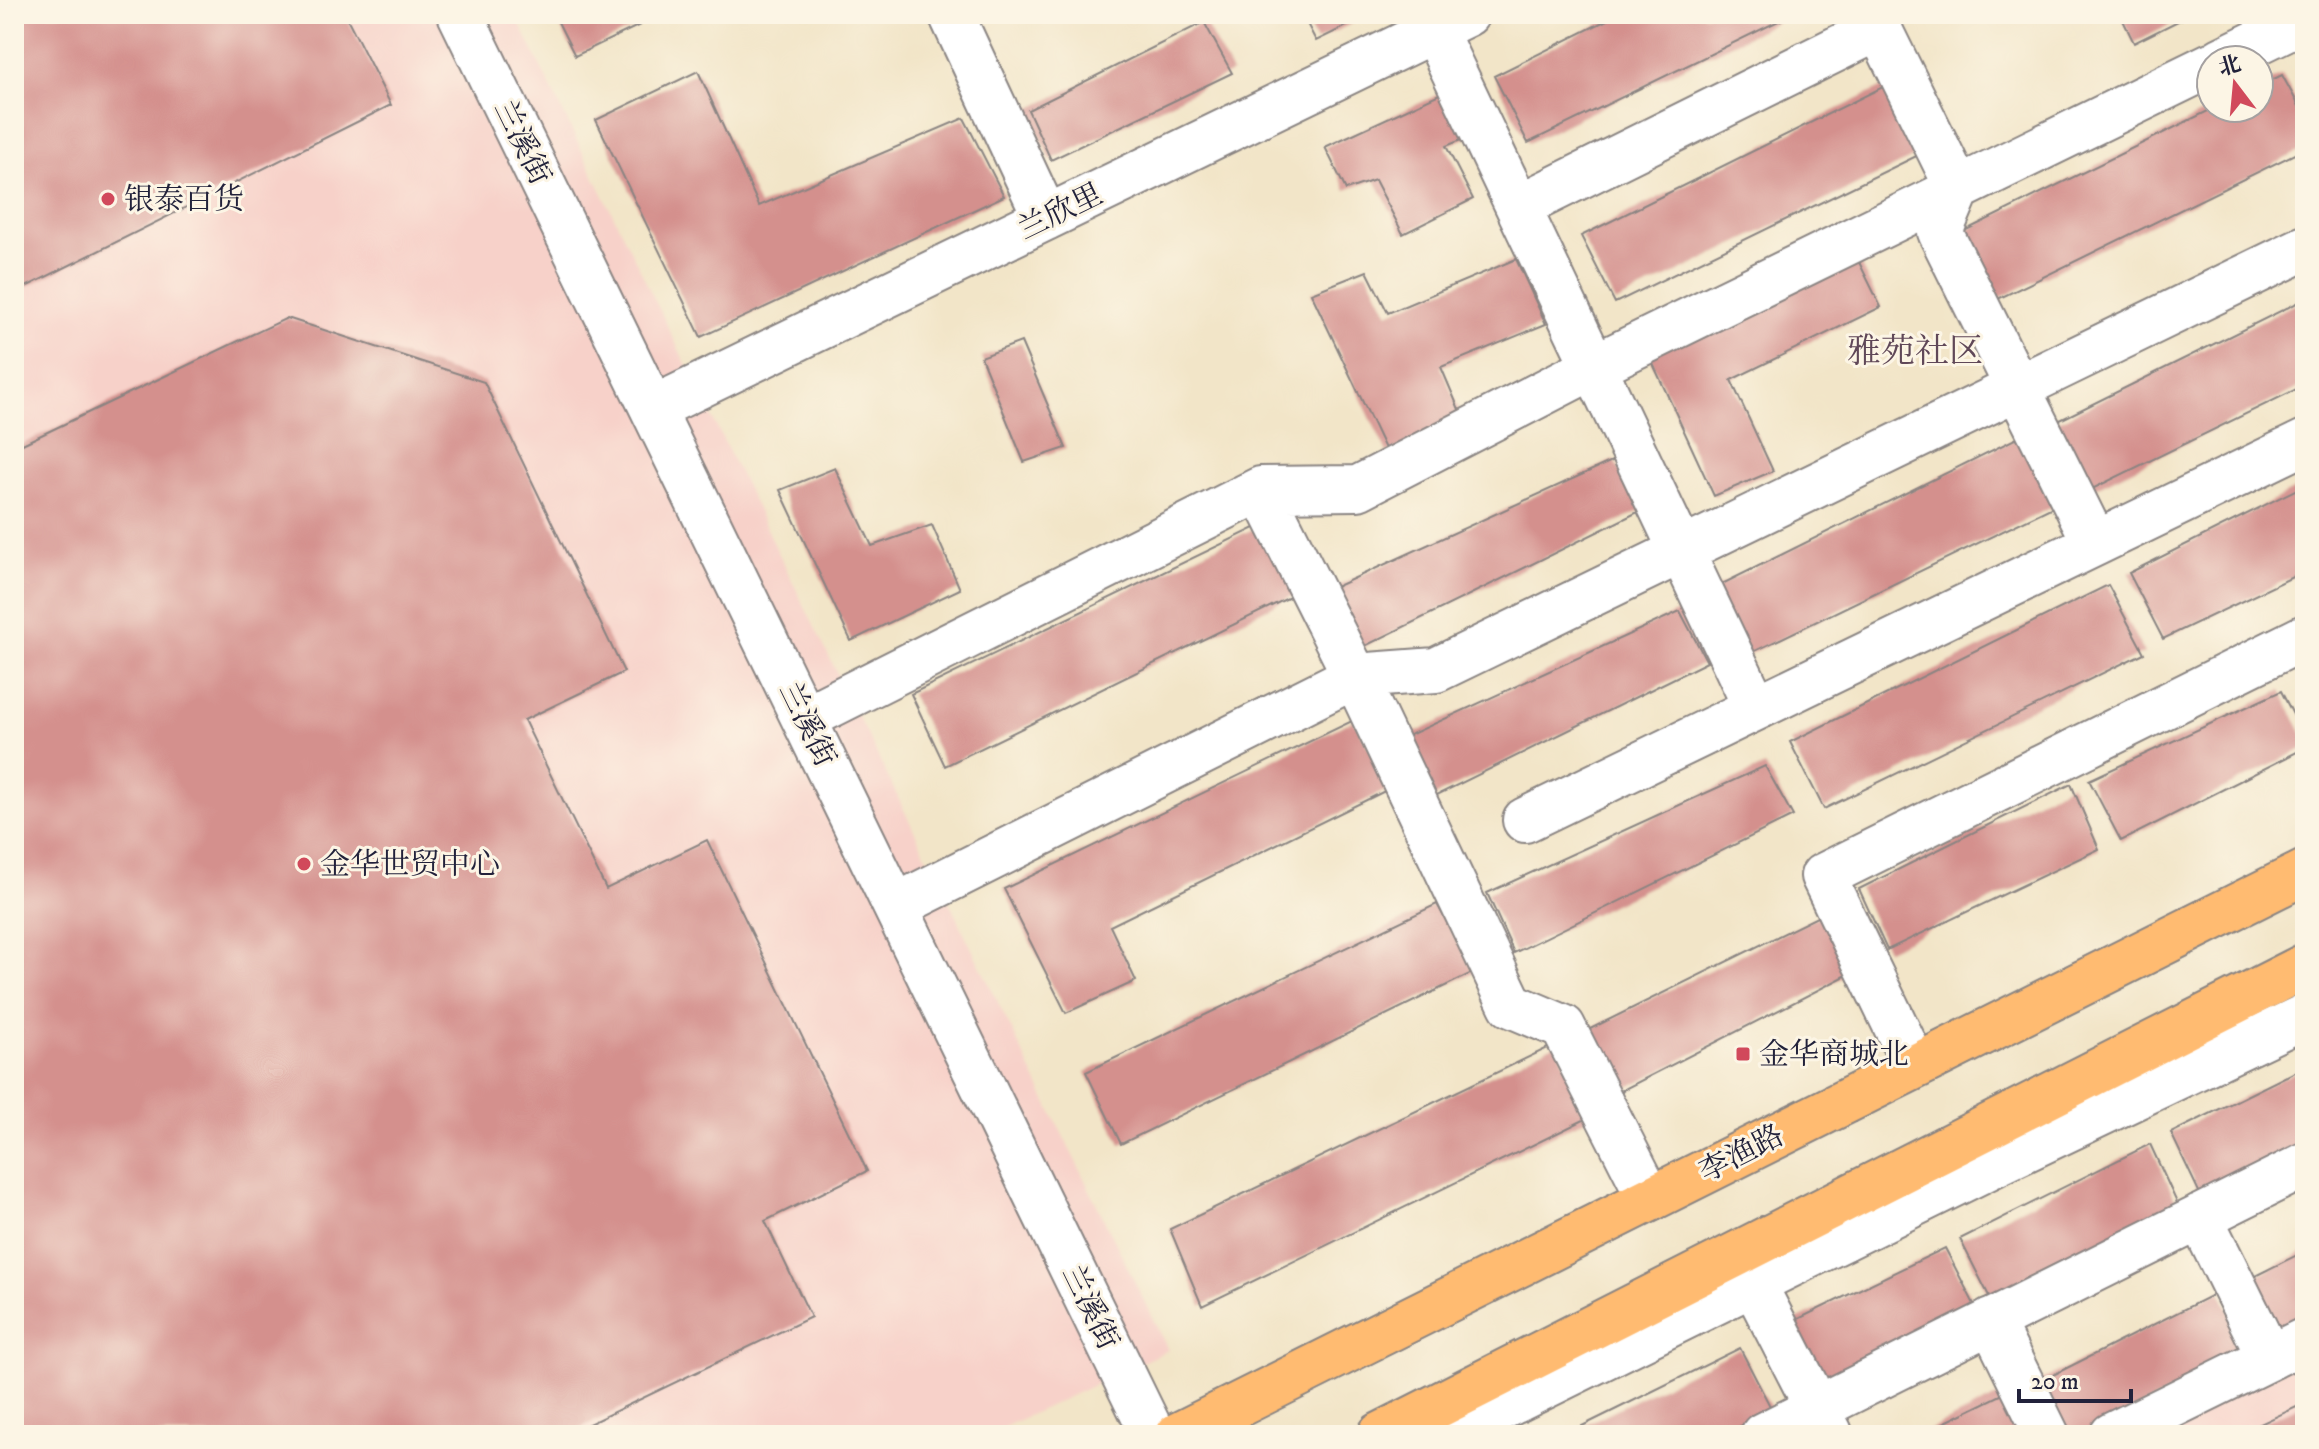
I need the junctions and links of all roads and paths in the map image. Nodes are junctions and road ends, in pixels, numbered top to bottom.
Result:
1 (460, 14) edge
2 (951, 14) edge
3 (2305, 19) edge
4 (1875, 21) edge
5 (1450, 22) edge
6 (2254, 44) edge
7 (2195, 73) edge
8 (1958, 189) junction
9 (1518, 207) junction
10 (1046, 218) junction
11 (2305, 248) edge
12 (1593, 367) junction
13 (2018, 388) junction
14 (654, 408) junction
15 (2305, 442) edge
16 (1261, 489) junction
17 (2095, 543) junction
18 (1682, 552) junction
19 (2305, 637) edge
20 (1355, 676) junction
21 (1756, 708) junction
22 (805, 718) junction
23 (1525, 820) dead end
24 (2305, 872) edge
25 (896, 906) junction
26 (2305, 966) edge
27 (2305, 1016) edge
28 (1915, 1066) junction
29 (2305, 1165) edge
30 (1650, 1199) junction
31 (2200, 1217) junction
32 (1746, 1268) junction
33 (1991, 1321) junction
34 (2287, 1348) edge
35 (1505, 1406) edge
36 (1825, 1421) edge
37 (1153, 1435) edge
38 (1178, 1435) edge
39 (1380, 1435) edge
40 (1446, 1435) edge
41 (1763, 1435) edge
42 (2047, 1435) edge
43 (2112, 1435) edge

1 - 14 street, 兰溪街
2 - 10 street
3 - 6 street
4 - 8 street
4 - 9 street
5 - 9 street
5 - 10 street, 兰欣里
7 - 8 street
8 - 12 street
8 - 13 street
9 - 12 street
10 - 14 street, 兰欣里
11 - 13 street
12 - 16 street
12 - 18 street
13 - 17 street
13 - 18 street
14 - 22 street, 兰溪街
15 - 17 street
16 - 20 street
16 - 22 street
17 - 21 street
18 - 20 street
18 - 21 street
19 - 28 street
20 - 25 street
20 - 30 street
21 - 23 street
22 - 25 street, 兰溪街
24 - 28 main road, 李渔路
25 - 37 street, 兰溪街
26 - 32 main road
27 - 32 street
28 - 30 main road, 李渔路
29 - 31 street
30 - 38 main road, 李渔路
31 - 33 street
31 - 34 street
32 - 35 main road
32 - 36 street
33 - 36 street
33 - 42 street
34 - 43 street
35 - 39 main road
35 - 40 street
36 - 41 street

